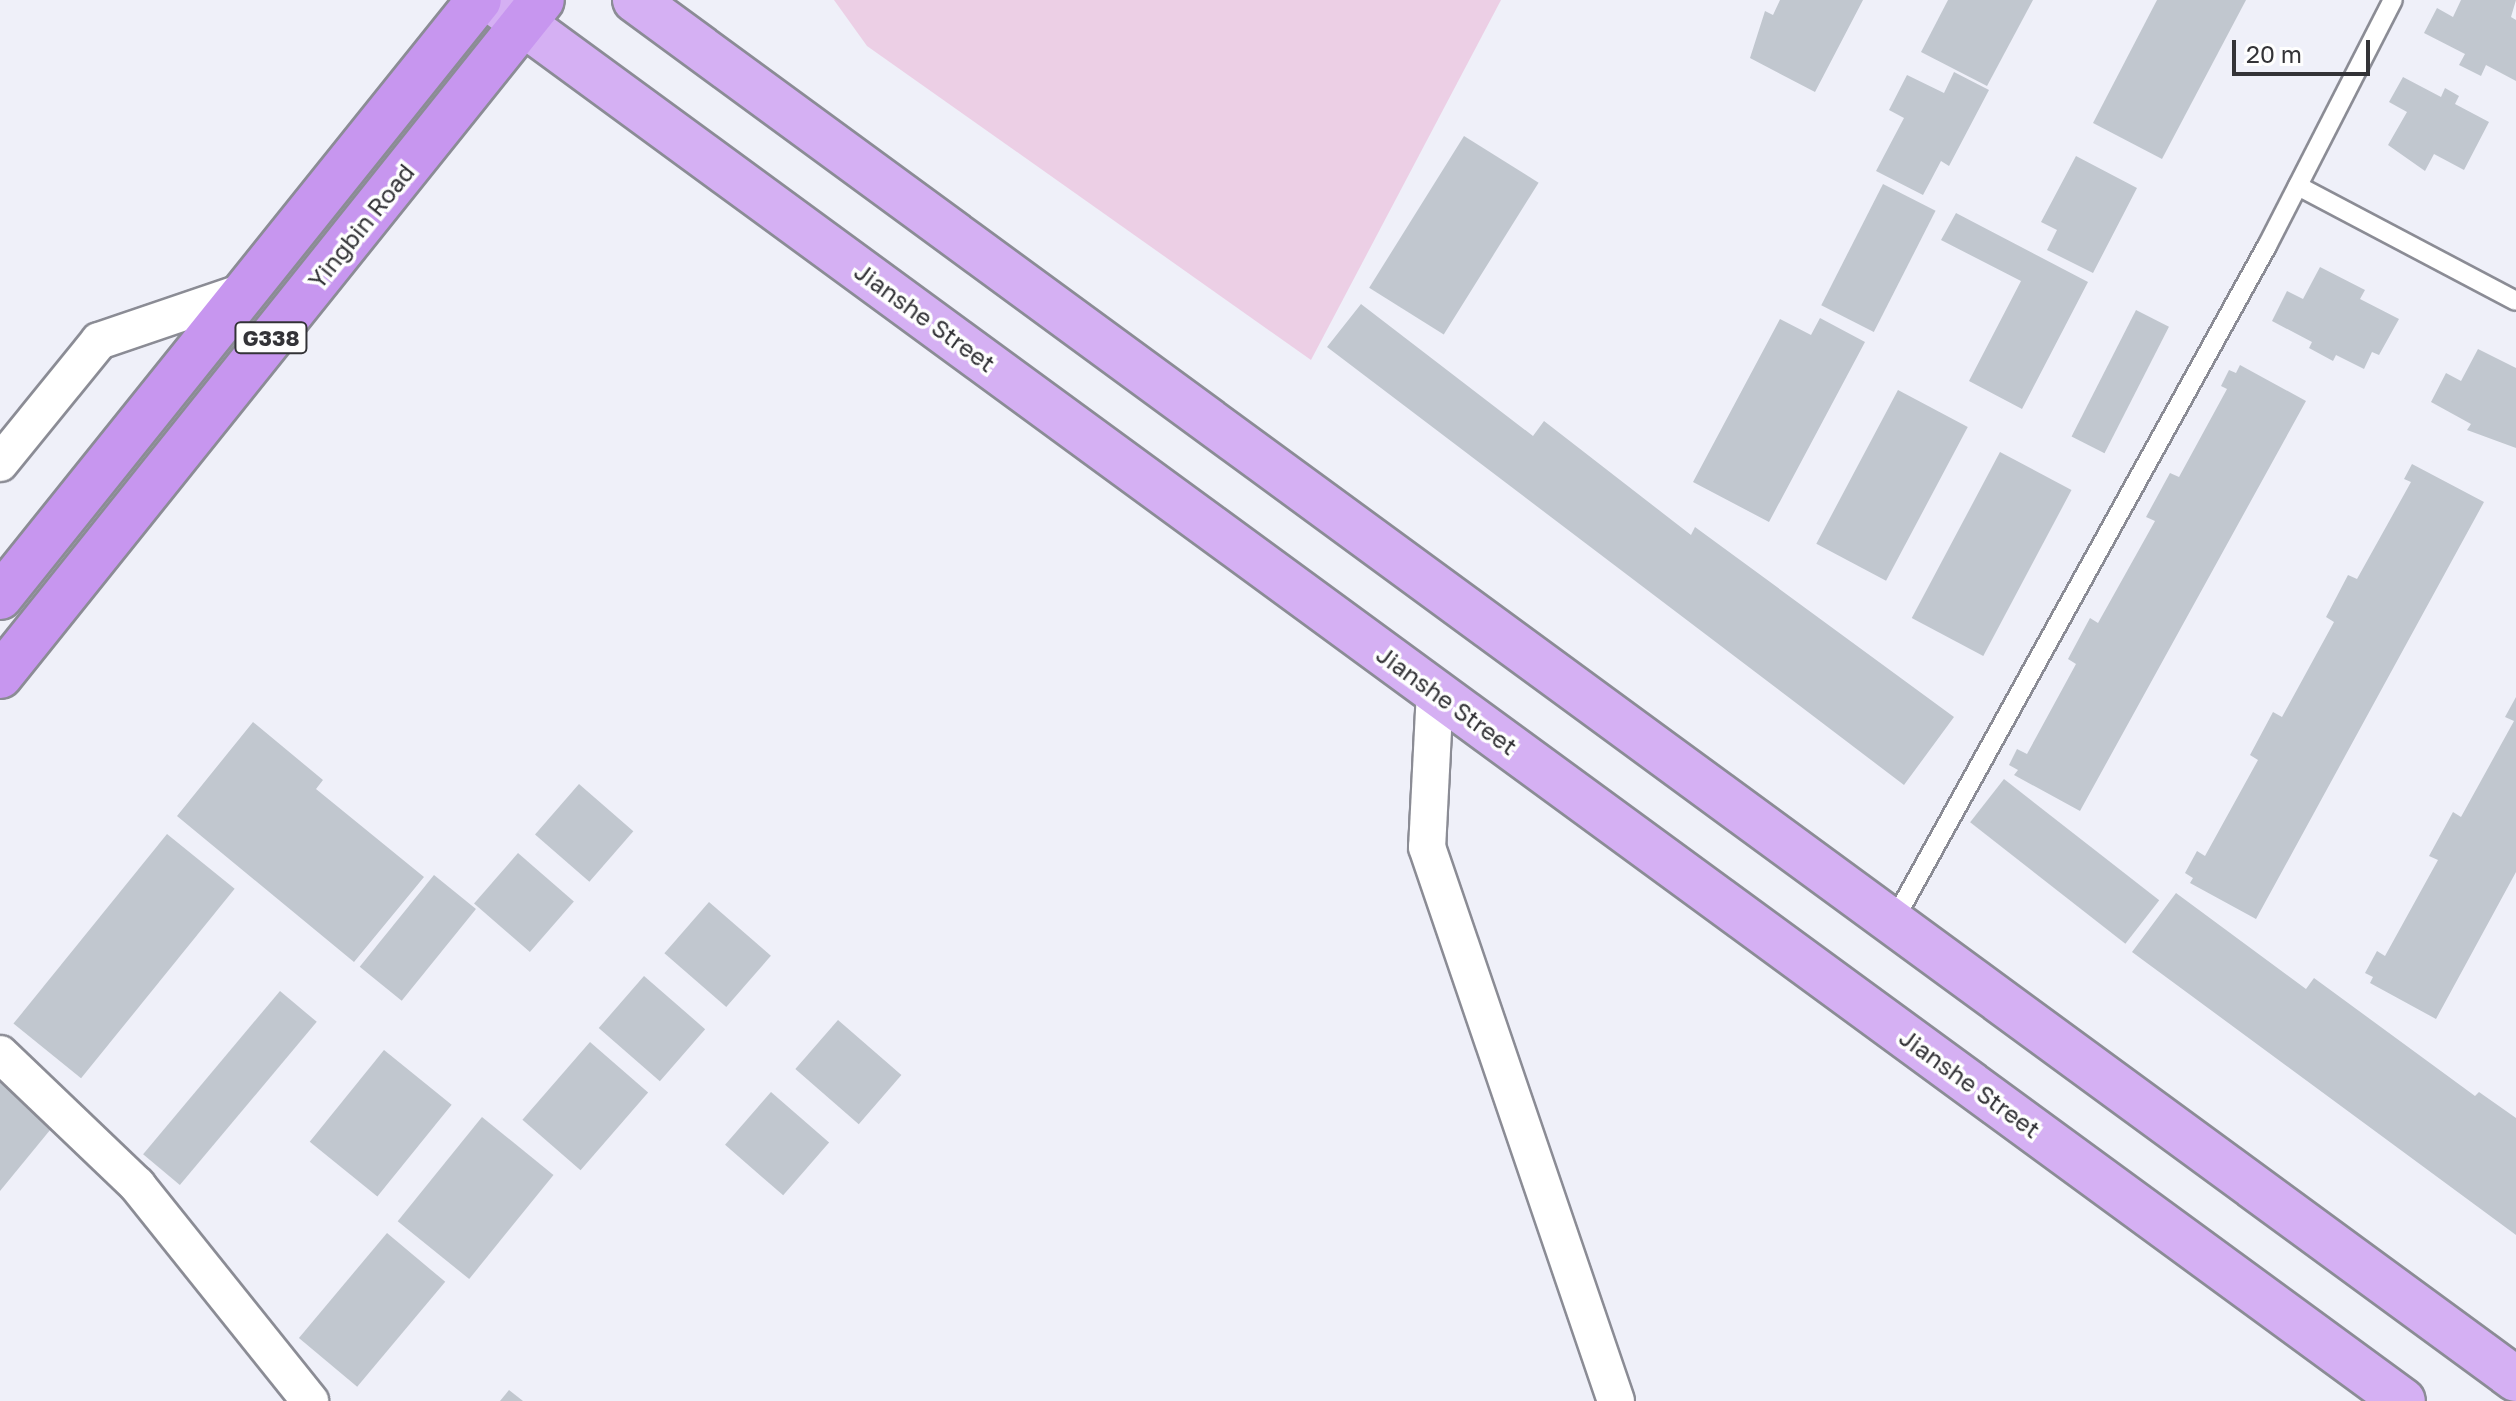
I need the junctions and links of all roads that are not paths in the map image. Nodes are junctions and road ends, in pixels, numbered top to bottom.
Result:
1 (479, 0) edge
2 (635, 0) edge
3 (2393, 0) edge
4 (518, 8) edge
5 (2298, 186) junction
6 (246, 291) junction
7 (2516, 301) edge
8 (0, 463) edge
9 (0, 597) edge
10 (0, 676) edge
11 (1435, 691) junction
12 (1893, 922) junction
13 (0, 1054) edge
14 (2516, 1379) edge
15 (310, 1401) edge
16 (1616, 1401) edge
17 (2403, 1401) edge

1 - 6 highway, Yingbin Road / G338
2 - 12 main road
3 - 5 lane
4 - 10 highway, Yingbin Road / G338
4 - 11 main road, Jianshe Street
5 - 7 lane
5 - 12 lane
6 - 8 street
6 - 9 highway, Yingbin Road / G338
11 - 16 street
11 - 17 main road, Jianshe Street
12 - 14 main road
13 - 15 street

